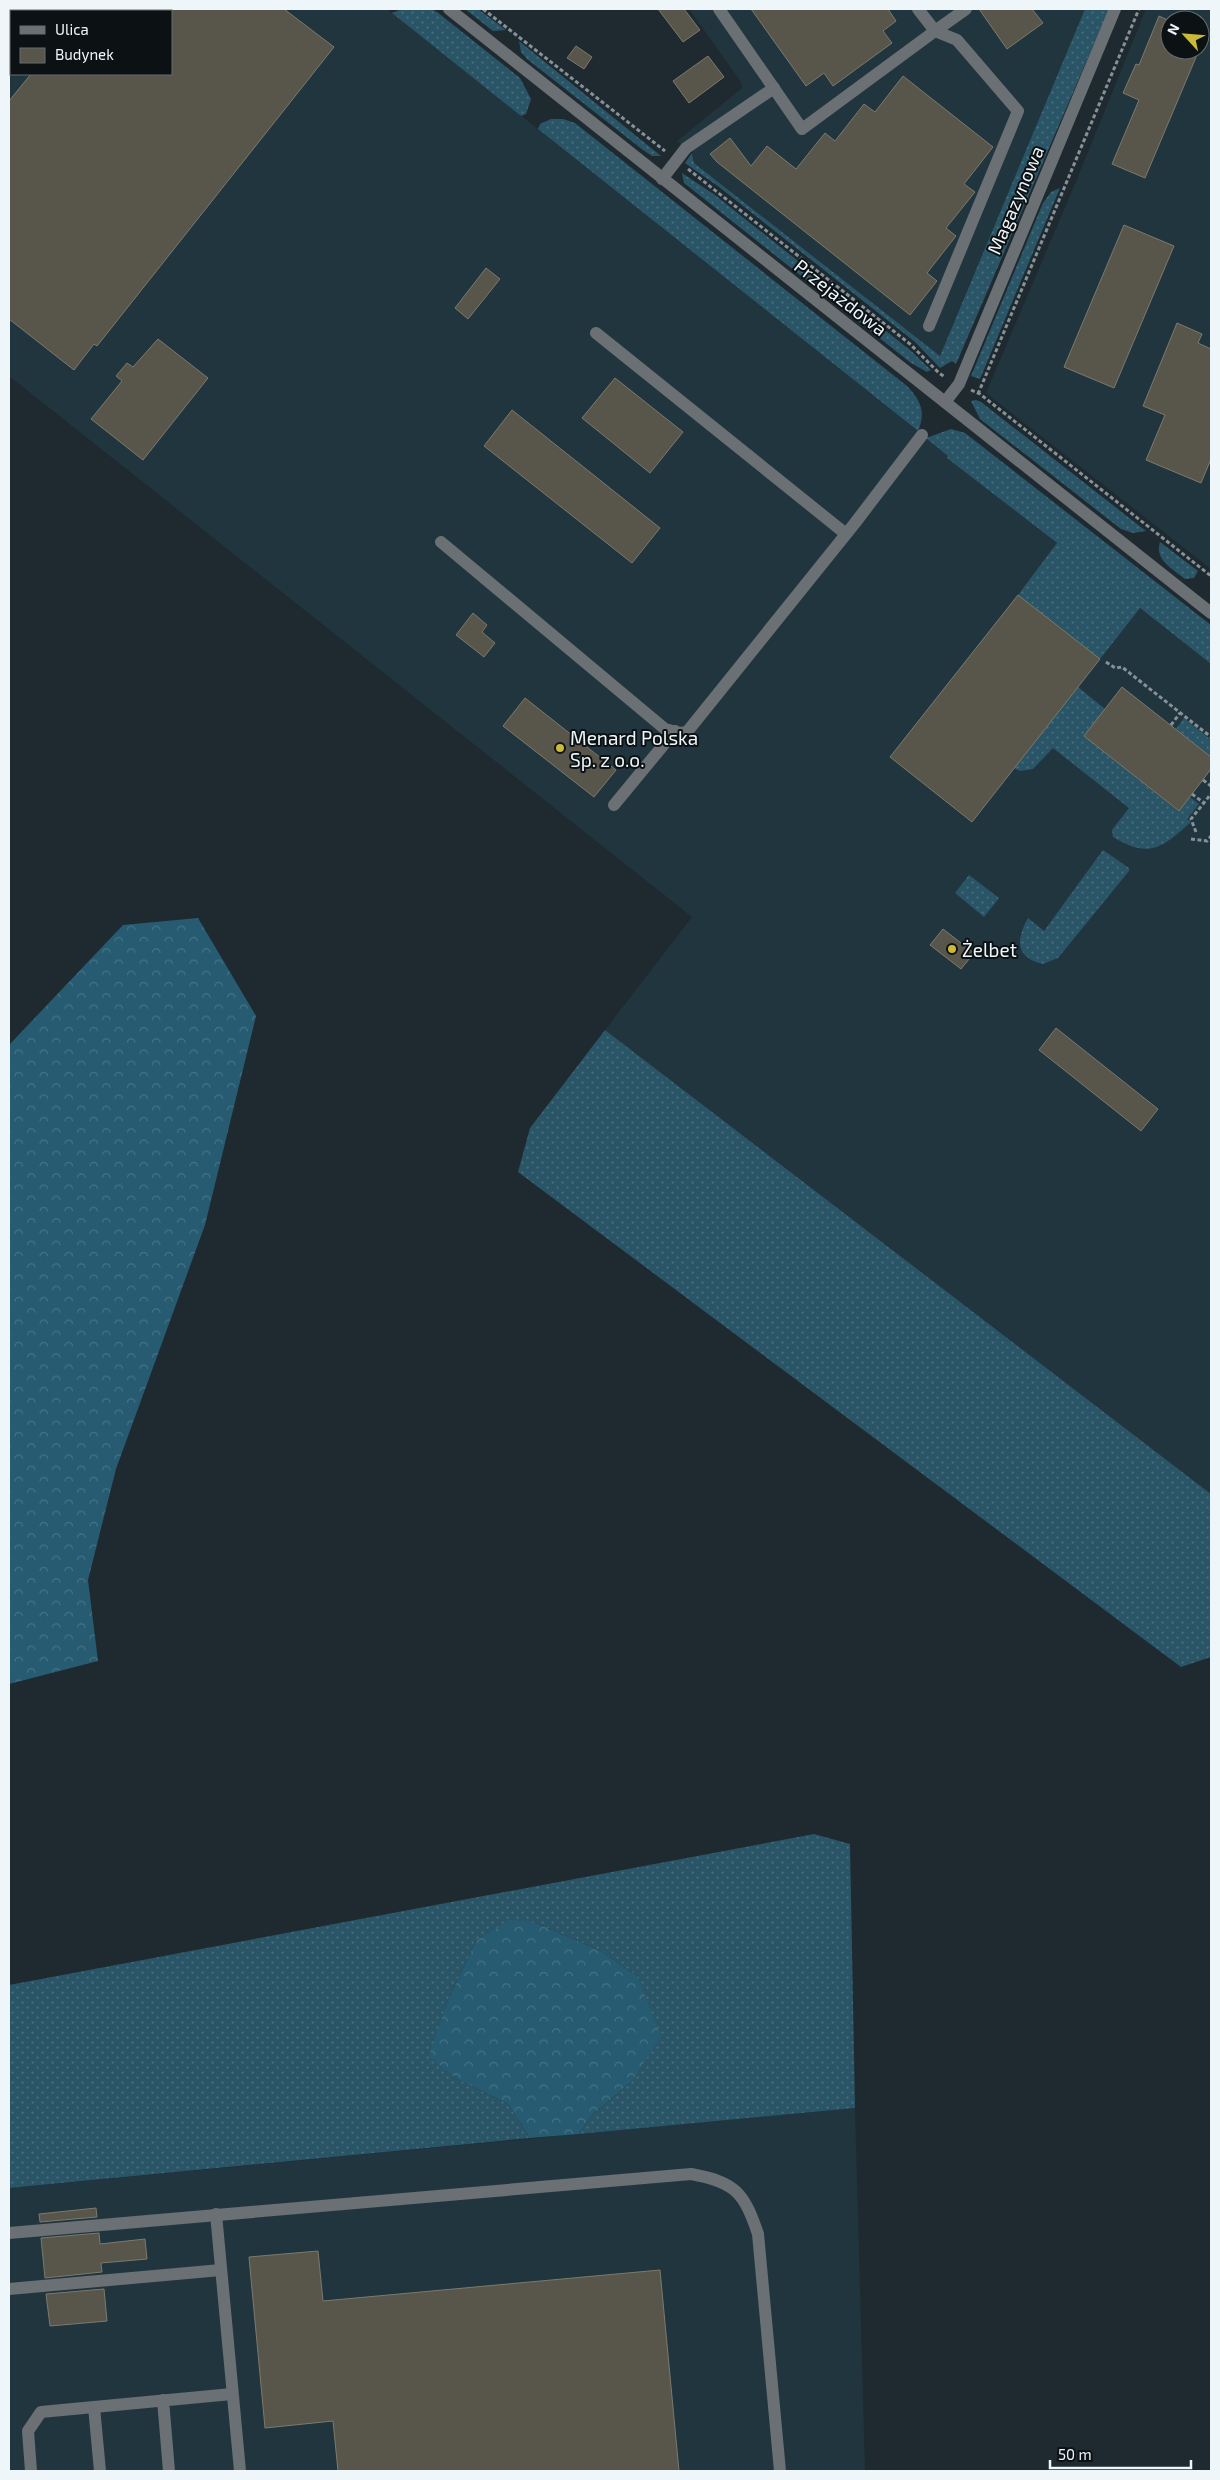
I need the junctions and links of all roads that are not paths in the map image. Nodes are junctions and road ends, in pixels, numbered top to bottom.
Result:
1 (449, 9) edge
2 (719, 9) edge
3 (918, 9) edge
4 (966, 9) edge
5 (1115, 9) edge
6 (935, 32) junction
7 (774, 88) junction
8 (662, 180) junction
9 (929, 326) dead end
10 (596, 333) dead end
11 (945, 402) junction
12 (922, 435) dead end
13 (846, 534) junction
14 (441, 542) dead end
15 (1211, 613) edge
16 (674, 731) junction
17 (614, 805) dead end
18 (216, 2214) junction
19 (9, 2233) edge
20 (221, 2270) junction
21 (9, 2289) edge
22 (232, 2394) junction
23 (163, 2400) junction
24 (94, 2407) junction
25 (32, 2471) edge
26 (100, 2471) edge
27 (169, 2471) edge
28 (240, 2471) edge
29 (780, 2471) edge

1 - 8 street, Przejazdowa
2 - 7 street
3 - 6 street
4 - 6 street
5 - 11 street, Magazynowa
6 - 7 street
6 - 9 street
7 - 8 street
8 - 11 street, Przejazdowa
10 - 13 street
11 - 15 street, Przejazdowa
12 - 13 street
13 - 16 street
14 - 16 street
16 - 17 street
18 - 19 street
18 - 20 street
18 - 29 street
20 - 21 street
20 - 22 street
22 - 23 street
22 - 28 street
23 - 24 street
23 - 27 street
24 - 25 street
24 - 26 street

